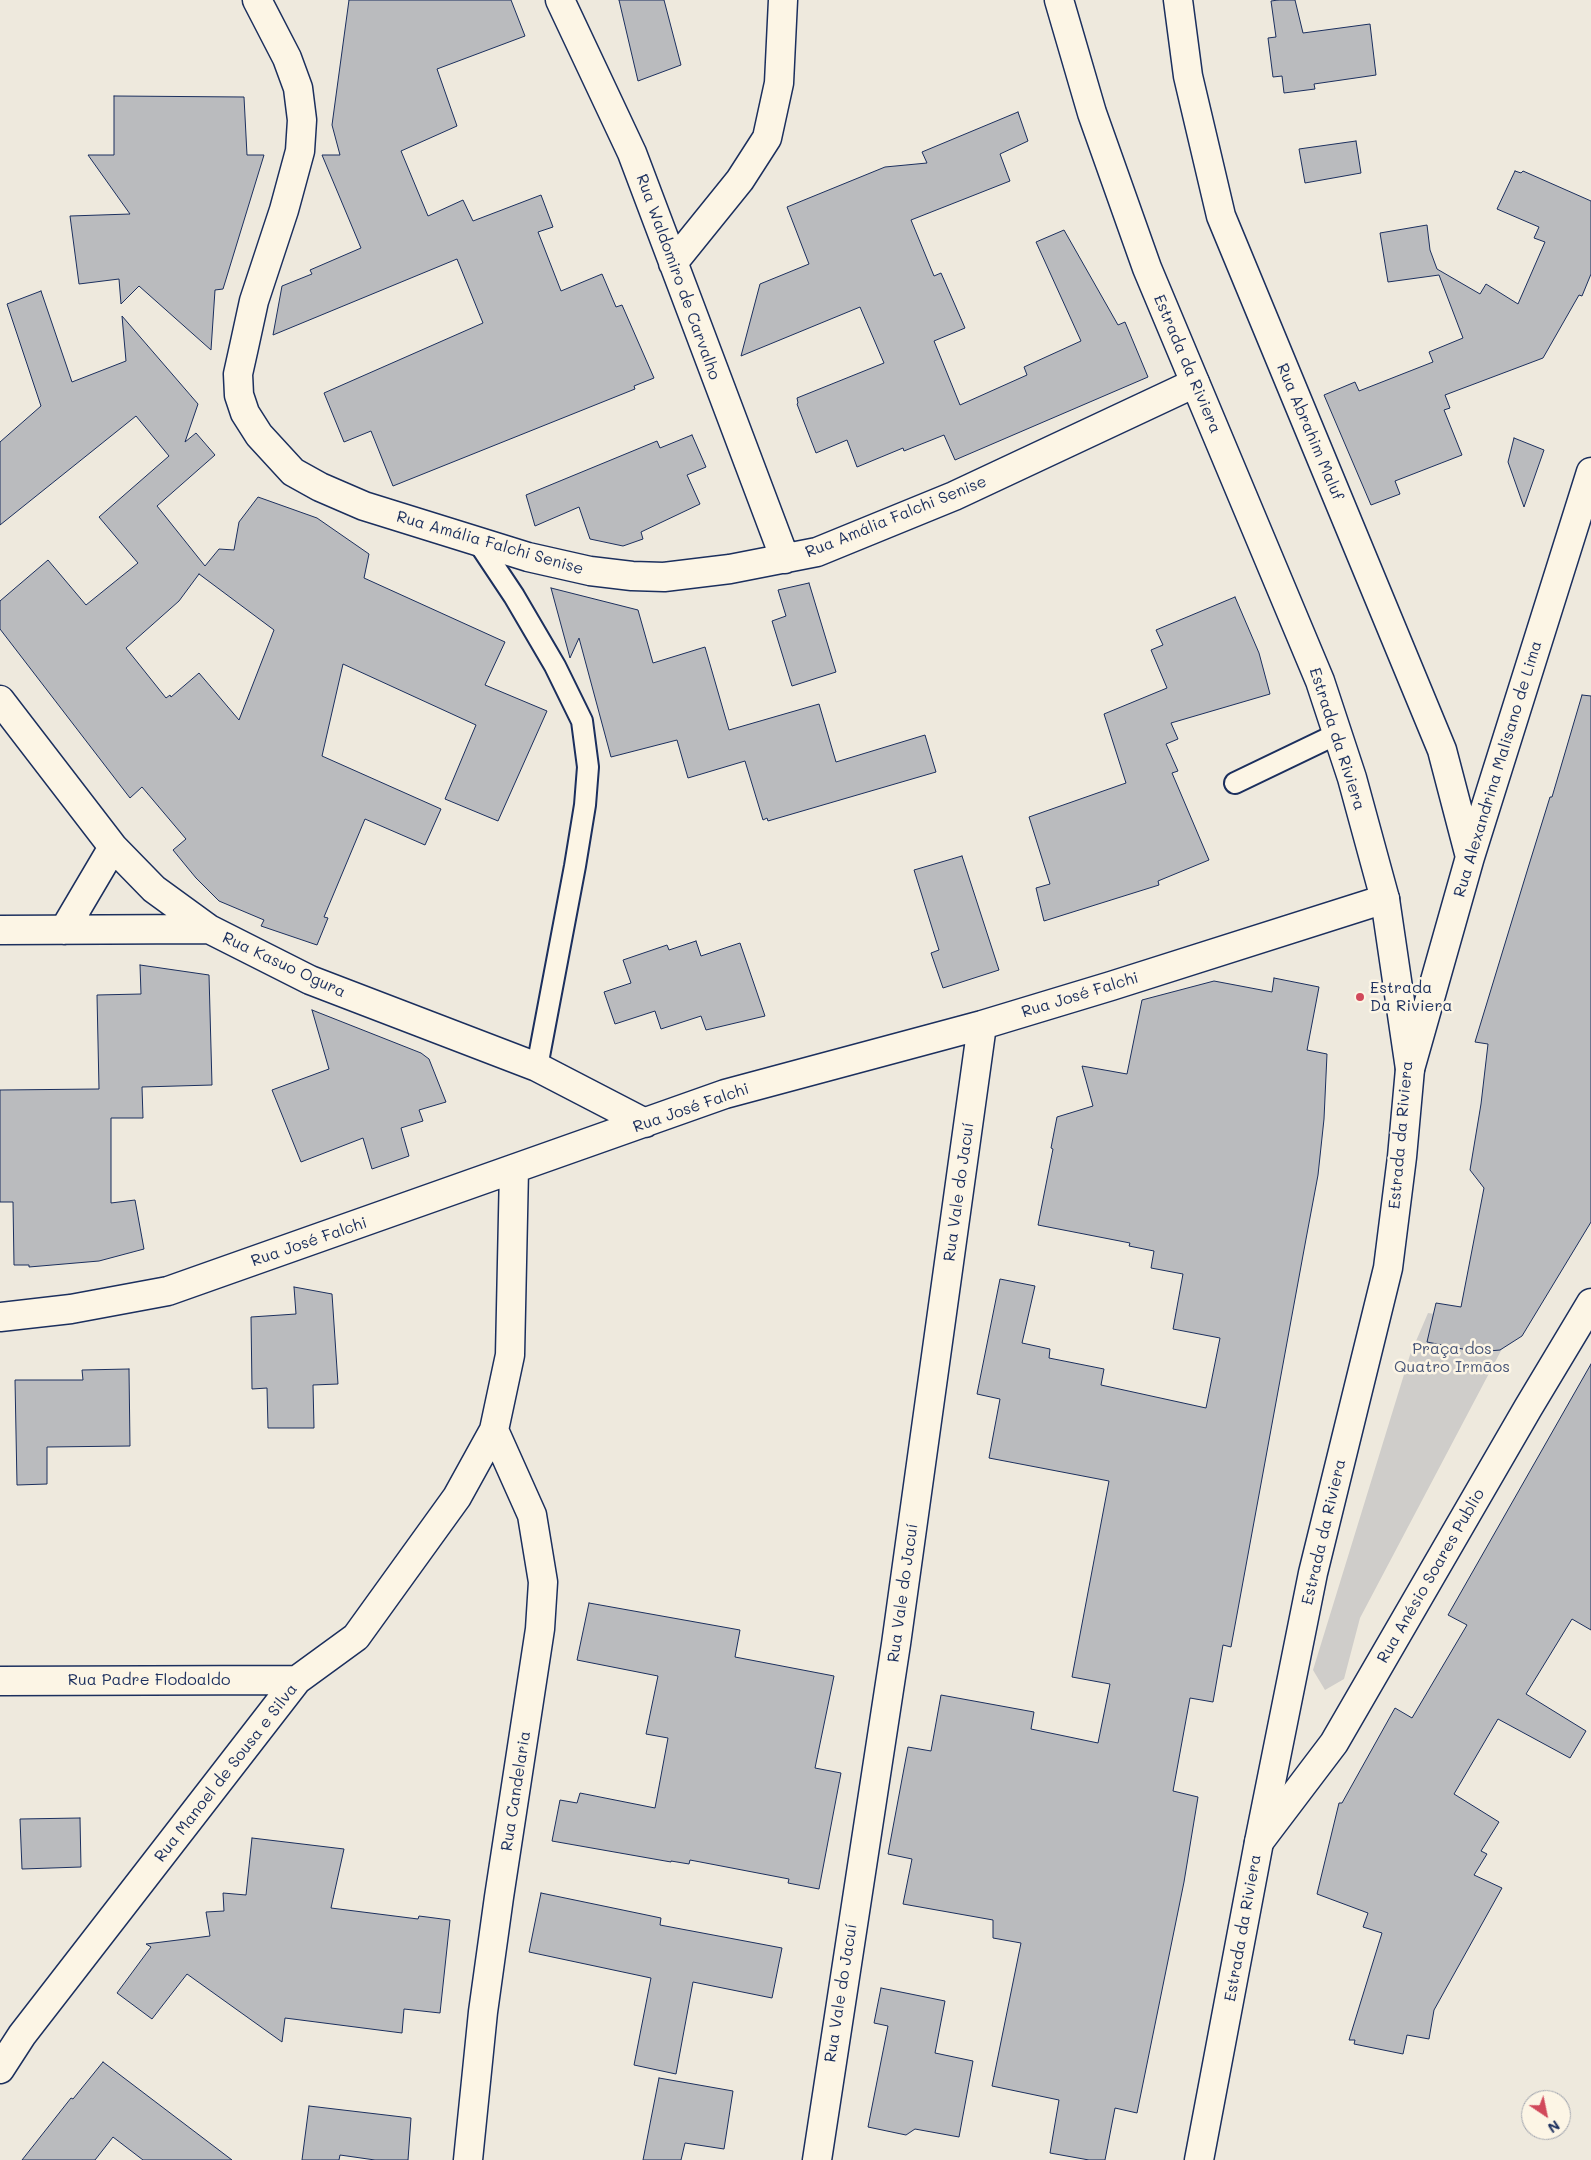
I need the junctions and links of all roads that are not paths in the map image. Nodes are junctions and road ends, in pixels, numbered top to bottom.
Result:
1 (257, 0) edge
2 (560, 0) edge
3 (783, 0) edge
4 (1059, 0) edge
5 (1178, 0) edge
6 (673, 263) junction
7 (1195, 383) junction
8 (1591, 472) edge
9 (478, 542) junction
10 (785, 559) junction
11 (0, 700) edge
12 (1337, 734) junction
13 (1235, 783) dead end
14 (113, 847) junction
15 (1470, 856) junction
16 (1385, 899) junction
17 (209, 929) junction
18 (0, 930) edge
19 (64, 930) junction
20 (982, 1025) junction
21 (537, 1067) junction
22 (1410, 1069) junction
23 (645, 1123) junction
24 (514, 1169) junction
25 (1591, 1303) edge
26 (0, 1317) edge
27 (494, 1430) junction
28 (0, 1680) edge
29 (297, 1680) junction
30 (1259, 1842) junction
31 (11, 2035) edge
32 (0, 2069) edge
33 (468, 2160) edge
34 (817, 2160) edge
35 (1199, 2160) edge

1 - 9 street, Rua Amália Falchi Senise
2 - 6 street, Rua Waldomiro de Carvalho
3 - 6 street
4 - 7 street, Estrada da Riviera
5 - 15 street, Rua Abrahim Maluf
6 - 10 street, Rua Waldomiro de Carvalho
7 - 10 street, Rua Amália Falchi Senise
7 - 12 street, Estrada da Riviera
8 - 15 street, Rua Alexandrina Malisano de Lima
9 - 10 street, Rua Amália Falchi Senise
9 - 21 lane
11 - 14 street, Rua Kasuo Ogura
12 - 13 lane
12 - 16 street, Estrada da Riviera
14 - 17 street, Rua Kasuo Ogura
14 - 19 street
15 - 22 street, Rua Alexandrina Malisano de Lima
16 - 20 street, Rua José Falchi
16 - 22 street, Estrada da Riviera
17 - 19 street
17 - 21 street, Rua Kasuo Ogura
18 - 19 street
20 - 23 street, Rua José Falchi
20 - 34 street, Rua Vale do Jacuí
21 - 23 street, Rua Kasuo Ogura
22 - 30 street, Estrada da Riviera
23 - 24 street, Rua José Falchi
24 - 26 street, Rua José Falchi
24 - 27 street, Rua Manoel de Sousa e Silva
25 - 30 street, Rua Anésio Soares Publio
27 - 29 street, Rua Manoel de Sousa e Silva
27 - 33 street, Rua Candelaria
28 - 29 street, Rua Padre Flodoaldo
29 - 31 street, Rua Manoel de Sousa e Silva
30 - 35 street, Estrada da Riviera
31 - 32 street, Rua Manoel de Sousa e Silva

